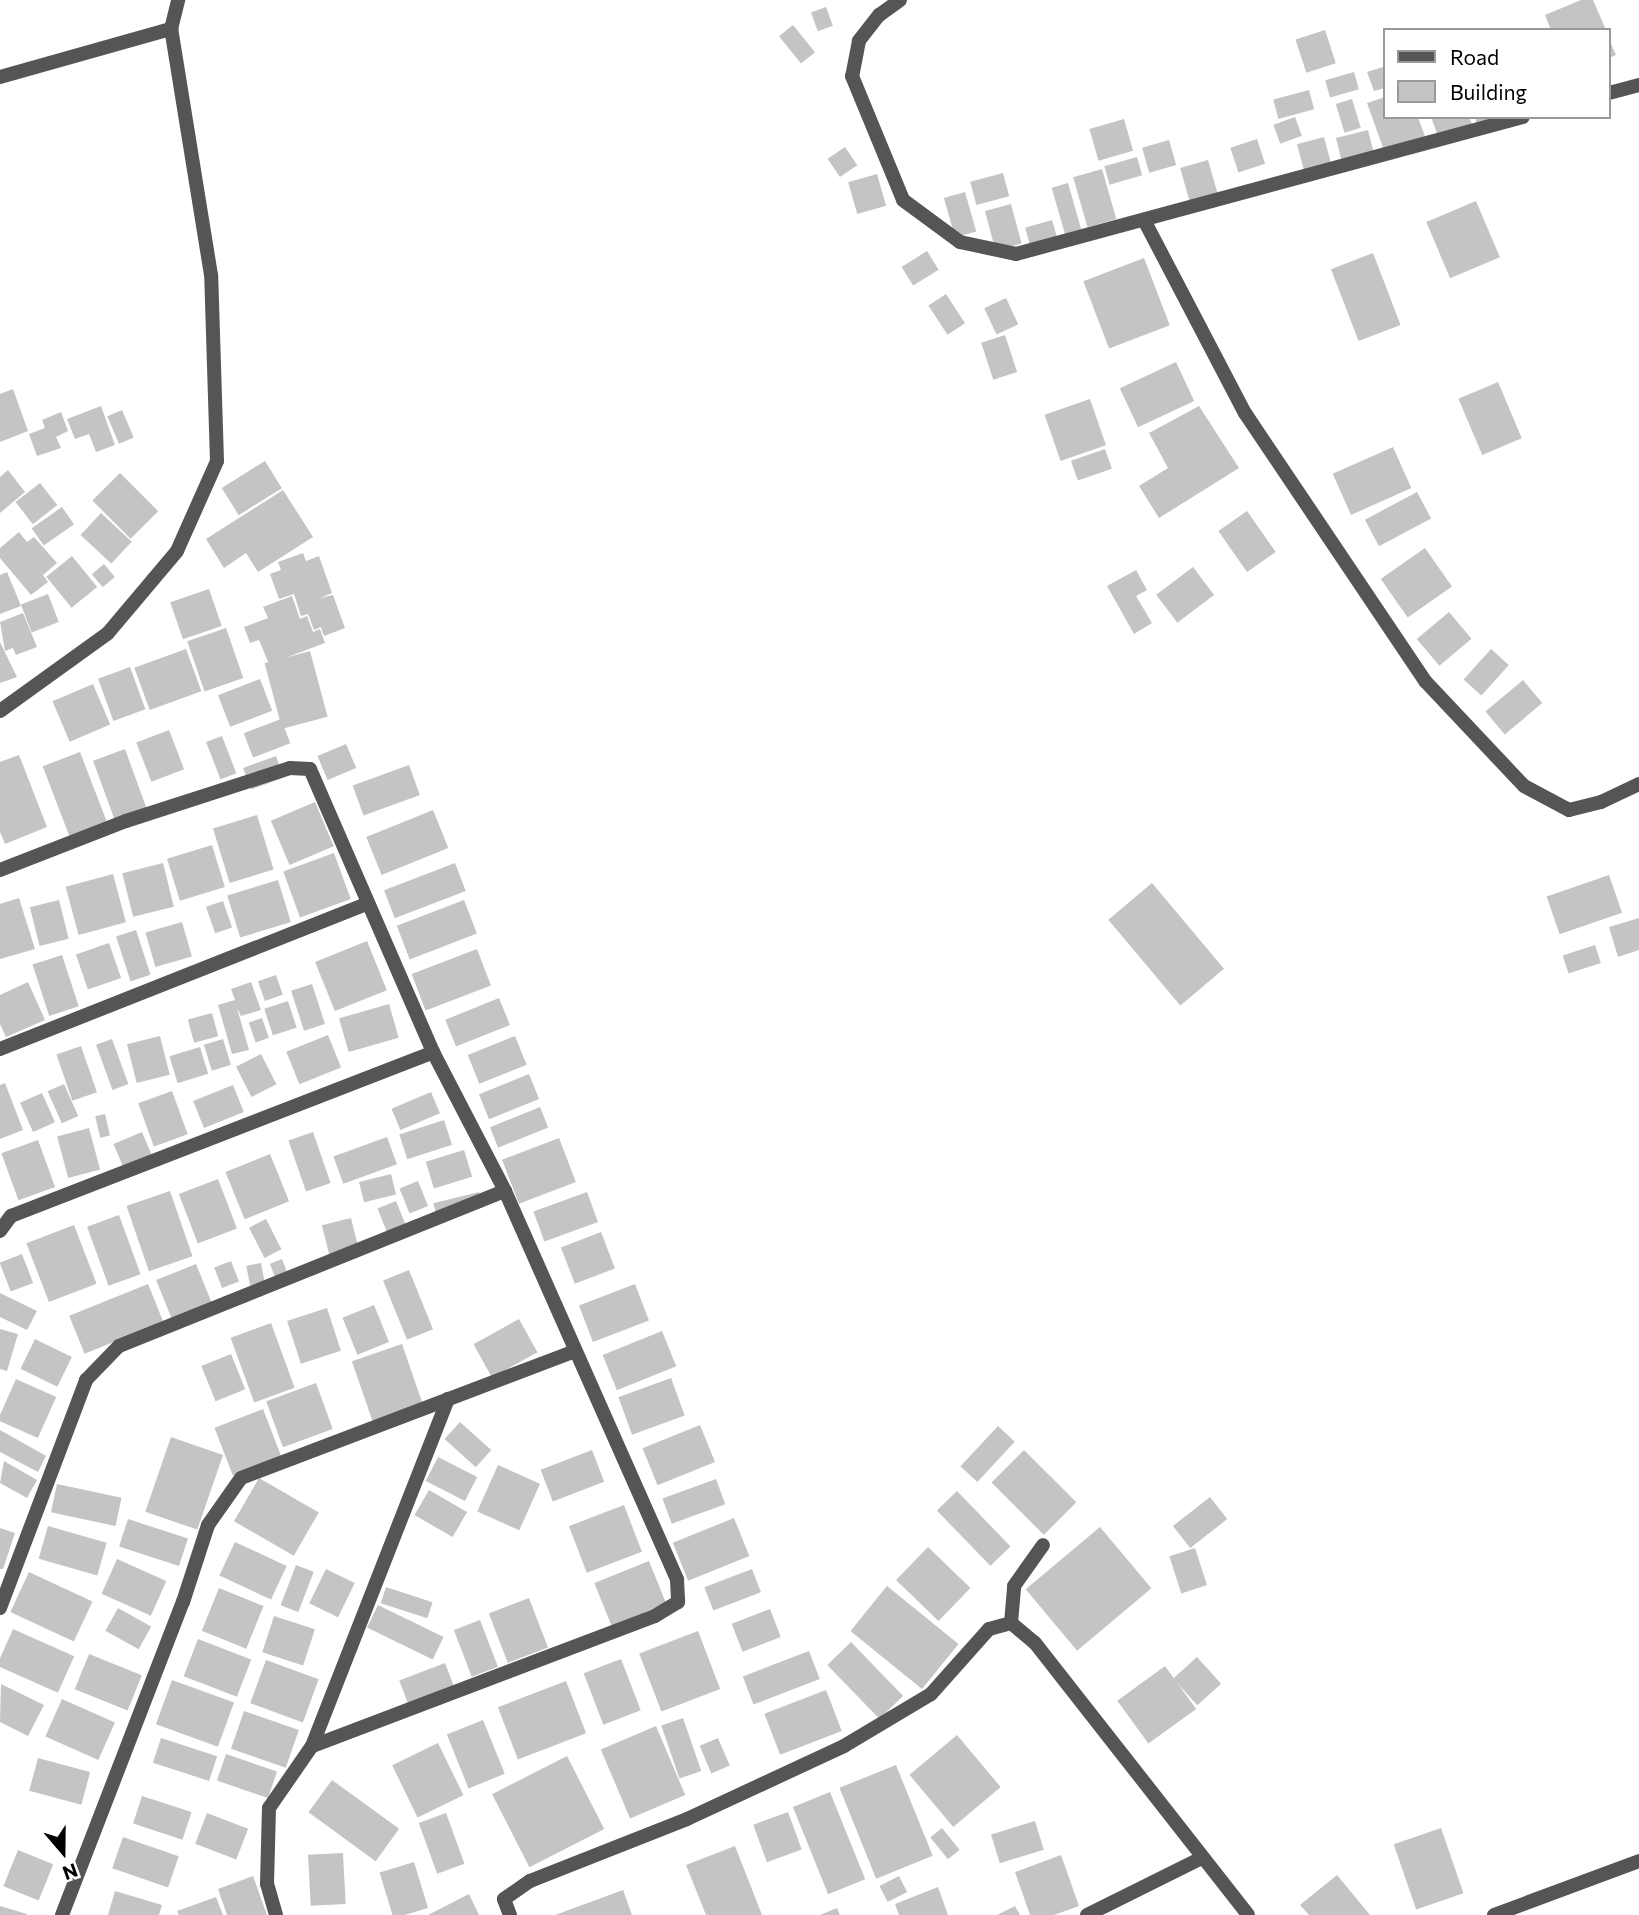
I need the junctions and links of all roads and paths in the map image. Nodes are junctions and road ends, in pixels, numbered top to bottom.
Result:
1 (178, 0) edge
2 (901, 0) edge
3 (171, 29) junction
4 (0, 77) edge
5 (1639, 86) edge
6 (1611, 93) edge
7 (1515, 119) edge
8 (1144, 220) junction
9 (0, 711) edge
10 (1639, 784) edge
11 (0, 870) edge
12 (368, 903) junction
13 (0, 1049) edge
14 (433, 1052) junction
15 (505, 1191) junction
16 (0, 1231) edge
17 (572, 1352) junction
18 (448, 1399) junction
19 (1043, 1545) dead end
20 (0, 1608) edge
21 (1011, 1623) junction
22 (312, 1746) junction
23 (1202, 1858) junction
24 (1639, 1861) edge
25 (62, 1915) edge
26 (276, 1915) edge
27 (510, 1915) edge
28 (1087, 1915) edge
29 (1248, 1915) edge
30 (1494, 1915) edge

1 - 3 street
2 - 8 street
3 - 4 street
3 - 9 street
5 - 6 street
7 - 8 street
8 - 10 street
11 - 12 street
12 - 13 street
12 - 14 street
14 - 15 street
14 - 16 street
15 - 17 street
15 - 20 street
17 - 18 street
17 - 22 street
18 - 22 street
18 - 25 street
19 - 21 street
21 - 23 street
21 - 27 street
22 - 26 street
23 - 28 street
23 - 29 street
24 - 30 street

